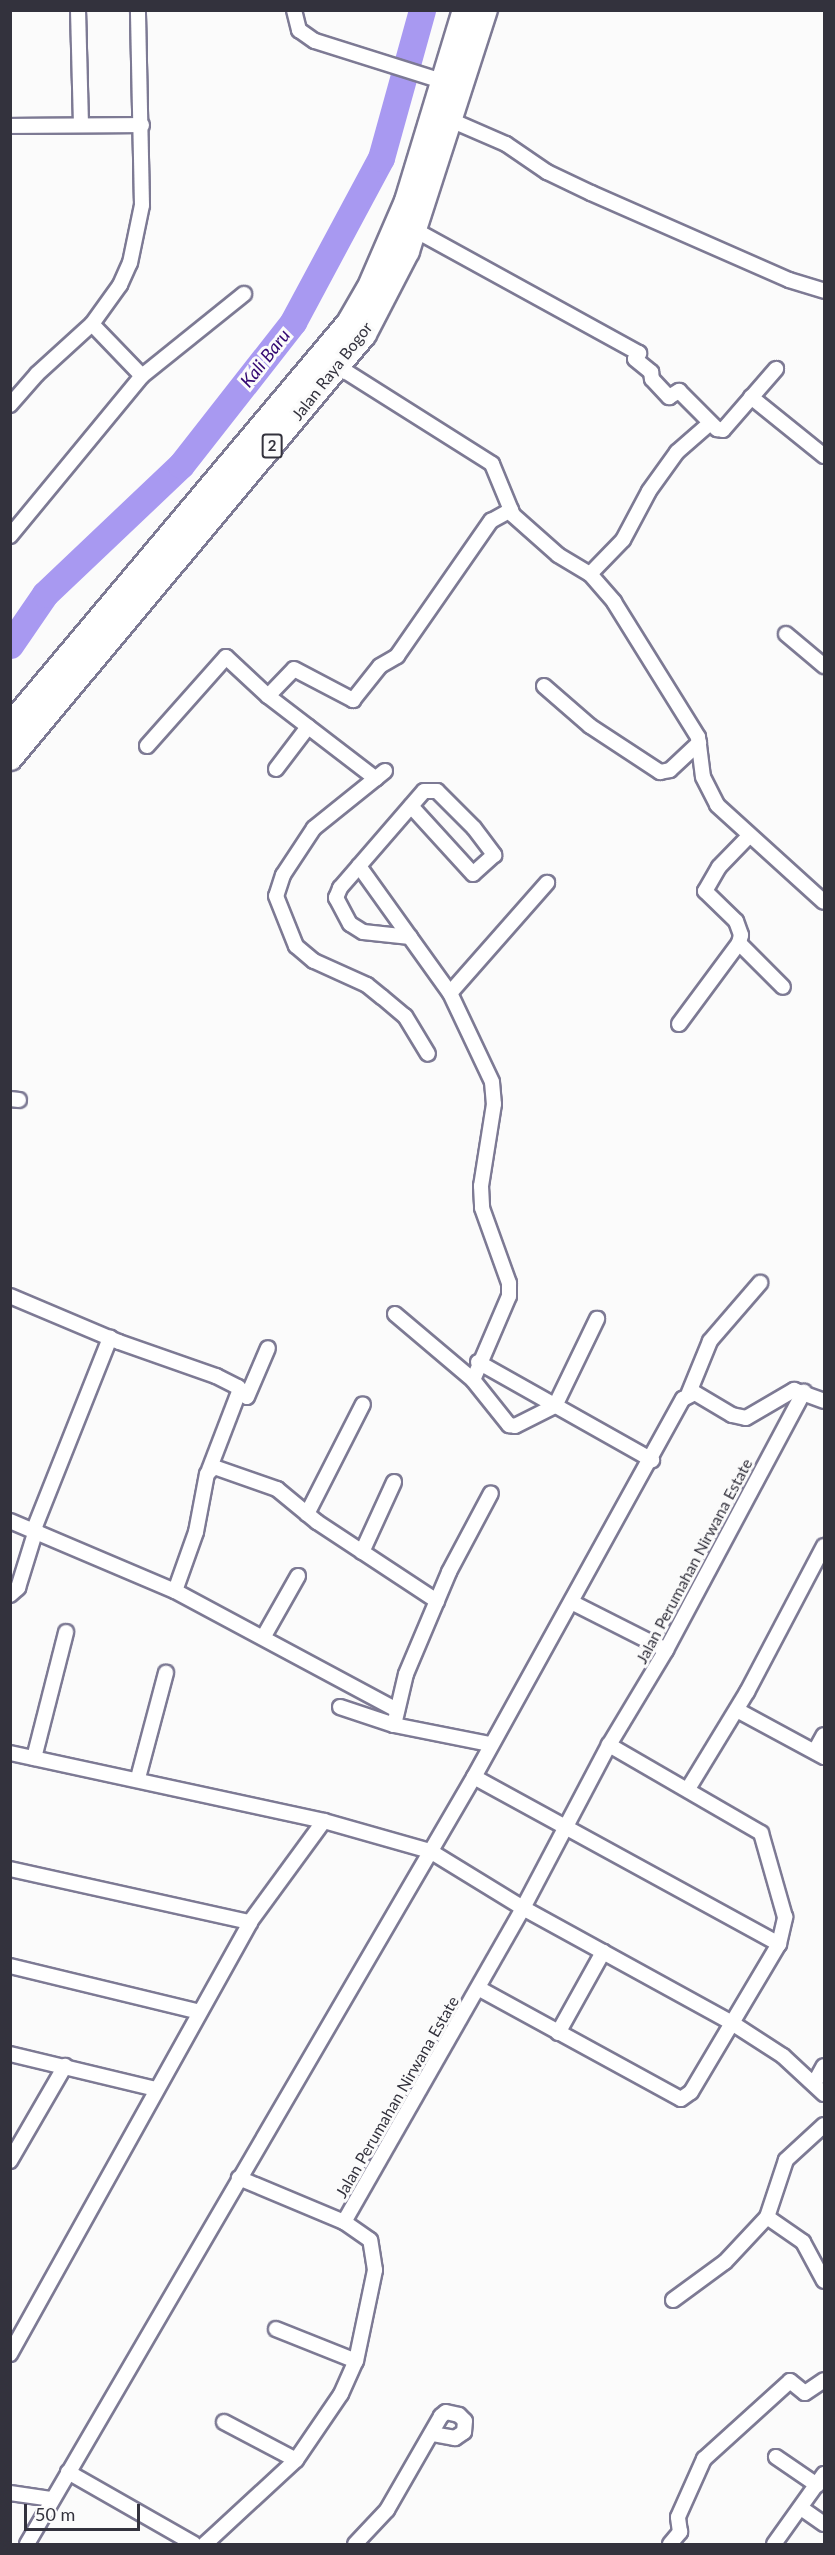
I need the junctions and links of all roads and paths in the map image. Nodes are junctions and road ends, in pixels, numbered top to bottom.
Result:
1 (78, 10) edge
2 (138, 10) edge
3 (294, 10) edge
4 (465, 10) edge
5 (485, 10) edge
6 (432, 78) junction
7 (442, 116) junction
8 (81, 124) junction
9 (142, 125) junction
10 (10, 126) edge
11 (414, 230) junction
12 (825, 291) edge
13 (244, 294) dead end
14 (92, 324) junction
15 (331, 362) junction
16 (776, 369) dead end
17 (141, 376) junction
18 (751, 397) junction
19 (10, 405) edge
20 (709, 424) junction
21 (825, 456) edge
22 (511, 510) junction
23 (10, 536) edge
24 (590, 574) junction
25 (786, 634) dead end
26 (81, 660) junction
27 (825, 666) edge
28 (544, 686) dead end
29 (268, 696) junction
30 (10, 726) edge
31 (308, 727) junction
32 (699, 743) junction
33 (147, 746) dead end
34 (10, 758) edge
35 (276, 769) dead end
36 (411, 806) junction
37 (749, 836) junction
38 (359, 866) junction
39 (548, 883) dead end
40 (825, 902) edge
41 (410, 937) junction
42 (739, 943) junction
43 (783, 987) dead end
44 (450, 993) junction
45 (679, 1024) dead end
46 (428, 1054) dead end
47 (760, 1283) dead end
48 (10, 1296) edge
49 (395, 1314) dead end
50 (597, 1319) dead end
51 (110, 1338) junction
52 (268, 1348) dead end
53 (478, 1362) junction
54 (473, 1380) junction
55 (239, 1392) junction
56 (804, 1392) junction
57 (688, 1395) junction
58 (825, 1401) edge
59 (363, 1404) dead end
60 (555, 1406) junction
61 (652, 1460) junction
62 (209, 1470) junction
63 (394, 1482) dead end
64 (490, 1493) dead end
65 (307, 1514) junction
66 (10, 1521) edge
67 (35, 1529) junction
68 (825, 1546) edge
69 (362, 1552) junction
70 (298, 1576) dead end
71 (175, 1591) junction
72 (10, 1595) edge
73 (437, 1601) junction
74 (573, 1603) junction
75 (66, 1632) dead end
76 (264, 1636) junction
77 (666, 1650) junction
78 (166, 1673) dead end
79 (340, 1707) dead end
80 (398, 1710) junction
81 (737, 1710) junction
82 (394, 1725) junction
83 (825, 1735) edge
84 (490, 1744) junction
85 (609, 1745) junction
86 (10, 1752) edge
87 (820, 1754) edge
88 (34, 1758) junction
89 (474, 1777) junction
90 (138, 1778) junction
91 (688, 1789) junction
92 (324, 1821) junction
93 (567, 1826) junction
94 (430, 1851) junction
95 (10, 1869) edge
96 (523, 1908) junction
97 (250, 1923) junction
98 (779, 1944) junction
99 (603, 1952) junction
100 (10, 1966) edge
101 (478, 1988) junction
102 (200, 2012) junction
103 (732, 2023) junction
104 (558, 2033) junction
105 (10, 2054) edge
106 (65, 2066) junction
107 (825, 2066) edge
108 (816, 2082) junction
109 (156, 2089) junction
110 (825, 2094) edge
111 (825, 2125) edge
112 (13, 2152) edge
113 (239, 2178) junction
114 (767, 2217) junction
115 (344, 2222) junction
116 (825, 2281) edge
117 (673, 2300) dead end
118 (276, 2330) dead end
119 (10, 2354) edge
120 (356, 2361) junction
121 (825, 2380) edge
122 (224, 2422) dead end
123 (433, 2434) dead end
124 (776, 2457) dead end
125 (296, 2460) junction
126 (68, 2472) junction
127 (821, 2480) edge
128 (10, 2493) edge
129 (51, 2499) junction
130 (801, 2508) junction
131 (825, 2524) edge
132 (27, 2544) edge
133 (195, 2544) edge
134 (205, 2544) edge
135 (355, 2544) edge
136 (670, 2544) edge
137 (774, 2544) edge

1 - 8 street
2 - 9 street
3 - 6 street
4 - 6 highway, Jalan Raya Bogor / 2
5 - 7 highway, Jalan Raya Bogor / 2
6 - 7 highway, Jalan Raya Bogor / 2
7 - 11 highway, Jalan Raya Bogor / 2
7 - 12 street
7 - 15 highway, Jalan Raya Bogor / 2
8 - 9 street
8 - 10 street
9 - 14 street
11 - 15 highway, Jalan Raya Bogor / 2
11 - 20 street
13 - 17 street
14 - 17 street
14 - 19 street
15 - 22 street
15 - 26 highway, Jalan Raya Bogor / 2
16 - 18 street
17 - 23 street
18 - 20 street
18 - 21 street
20 - 24 street
22 - 24 street
22 - 29 street
24 - 32 street
25 - 27 street
26 - 30 highway, Jalan Raya Bogor / 2
26 - 34 highway, Jalan Raya Bogor / 2
28 - 32 street
29 - 31 street
29 - 33 street
31 - 35 street
31 - 46 street
32 - 37 street
36 - 36 street
36 - 38 street
37 - 40 street
37 - 42 street
38 - 41 street
38 - 41 street
39 - 44 street
41 - 44 street
42 - 43 street
42 - 45 street
44 - 53 street
47 - 57 street
48 - 51 street
49 - 54 street
50 - 60 street
51 - 55 street
51 - 67 street
52 - 55 street
53 - 54 street
53 - 60 street
54 - 60 street
55 - 62 street
56 - 57 street
56 - 58 street
56 - 77 street, Jalan Perumahan Nirwana Estate
57 - 61 street
59 - 65 street
60 - 61 street
61 - 74 street
62 - 65 street
62 - 71 street
63 - 69 street
64 - 73 street
65 - 69 street
66 - 67 street
67 - 71 street
67 - 72 street
68 - 81 street
69 - 73 street
70 - 76 street
71 - 76 street
73 - 80 street
74 - 77 street
74 - 84 street
75 - 88 street
76 - 80 street
77 - 85 street, Jalan Perumahan Nirwana Estate
78 - 90 street
79 - 82 street
80 - 82 street
81 - 87 street
81 - 91 street
82 - 84 street
83 - 87 street
84 - 89 street
85 - 91 street, Jalan Perumahan Nirwana Estate
85 - 93 street, Jalan Perumahan Nirwana Estate
86 - 88 street
88 - 90 street
89 - 93 street
89 - 94 street
90 - 92 street
91 - 98 street, Jalan Perumahan Nirwana Estate
92 - 94 street
92 - 97 street
93 - 96 street, Jalan Perumahan Nirwana Estate
93 - 98 street
94 - 96 street
94 - 113 street
95 - 97 street
96 - 99 street
96 - 101 street, Jalan Perumahan Nirwana Estate
97 - 102 street
98 - 103 street, Jalan Perumahan Nirwana Estate
99 - 103 street
99 - 104 street
100 - 102 street
101 - 104 street, Jalan Perumahan Nirwana Estate
101 - 115 street, Jalan Perumahan Nirwana Estate
102 - 109 street
103 - 104 street, Jalan Perumahan Nirwana Estate
103 - 108 street
105 - 106 street
106 - 109 street
106 - 112 street
107 - 108 street
108 - 110 street
109 - 119 street
111 - 114 street
113 - 115 street, Jalan Perumahan Nirwana Estate
113 - 126 street
114 - 116 street
114 - 117 street
115 - 120 street, Jalan Perumahan Nirwana Estate
118 - 120 street
120 - 125 street, Jalan Perumahan Nirwana Estate
121 - 136 street
122 - 125 street
123 - 135 street
124 - 127 street
125 - 134 street, Jalan Perumahan Nirwana Estate
126 - 129 street
126 - 133 street
127 - 130 street
128 - 129 street
129 - 132 street
130 - 131 street
130 - 137 street

